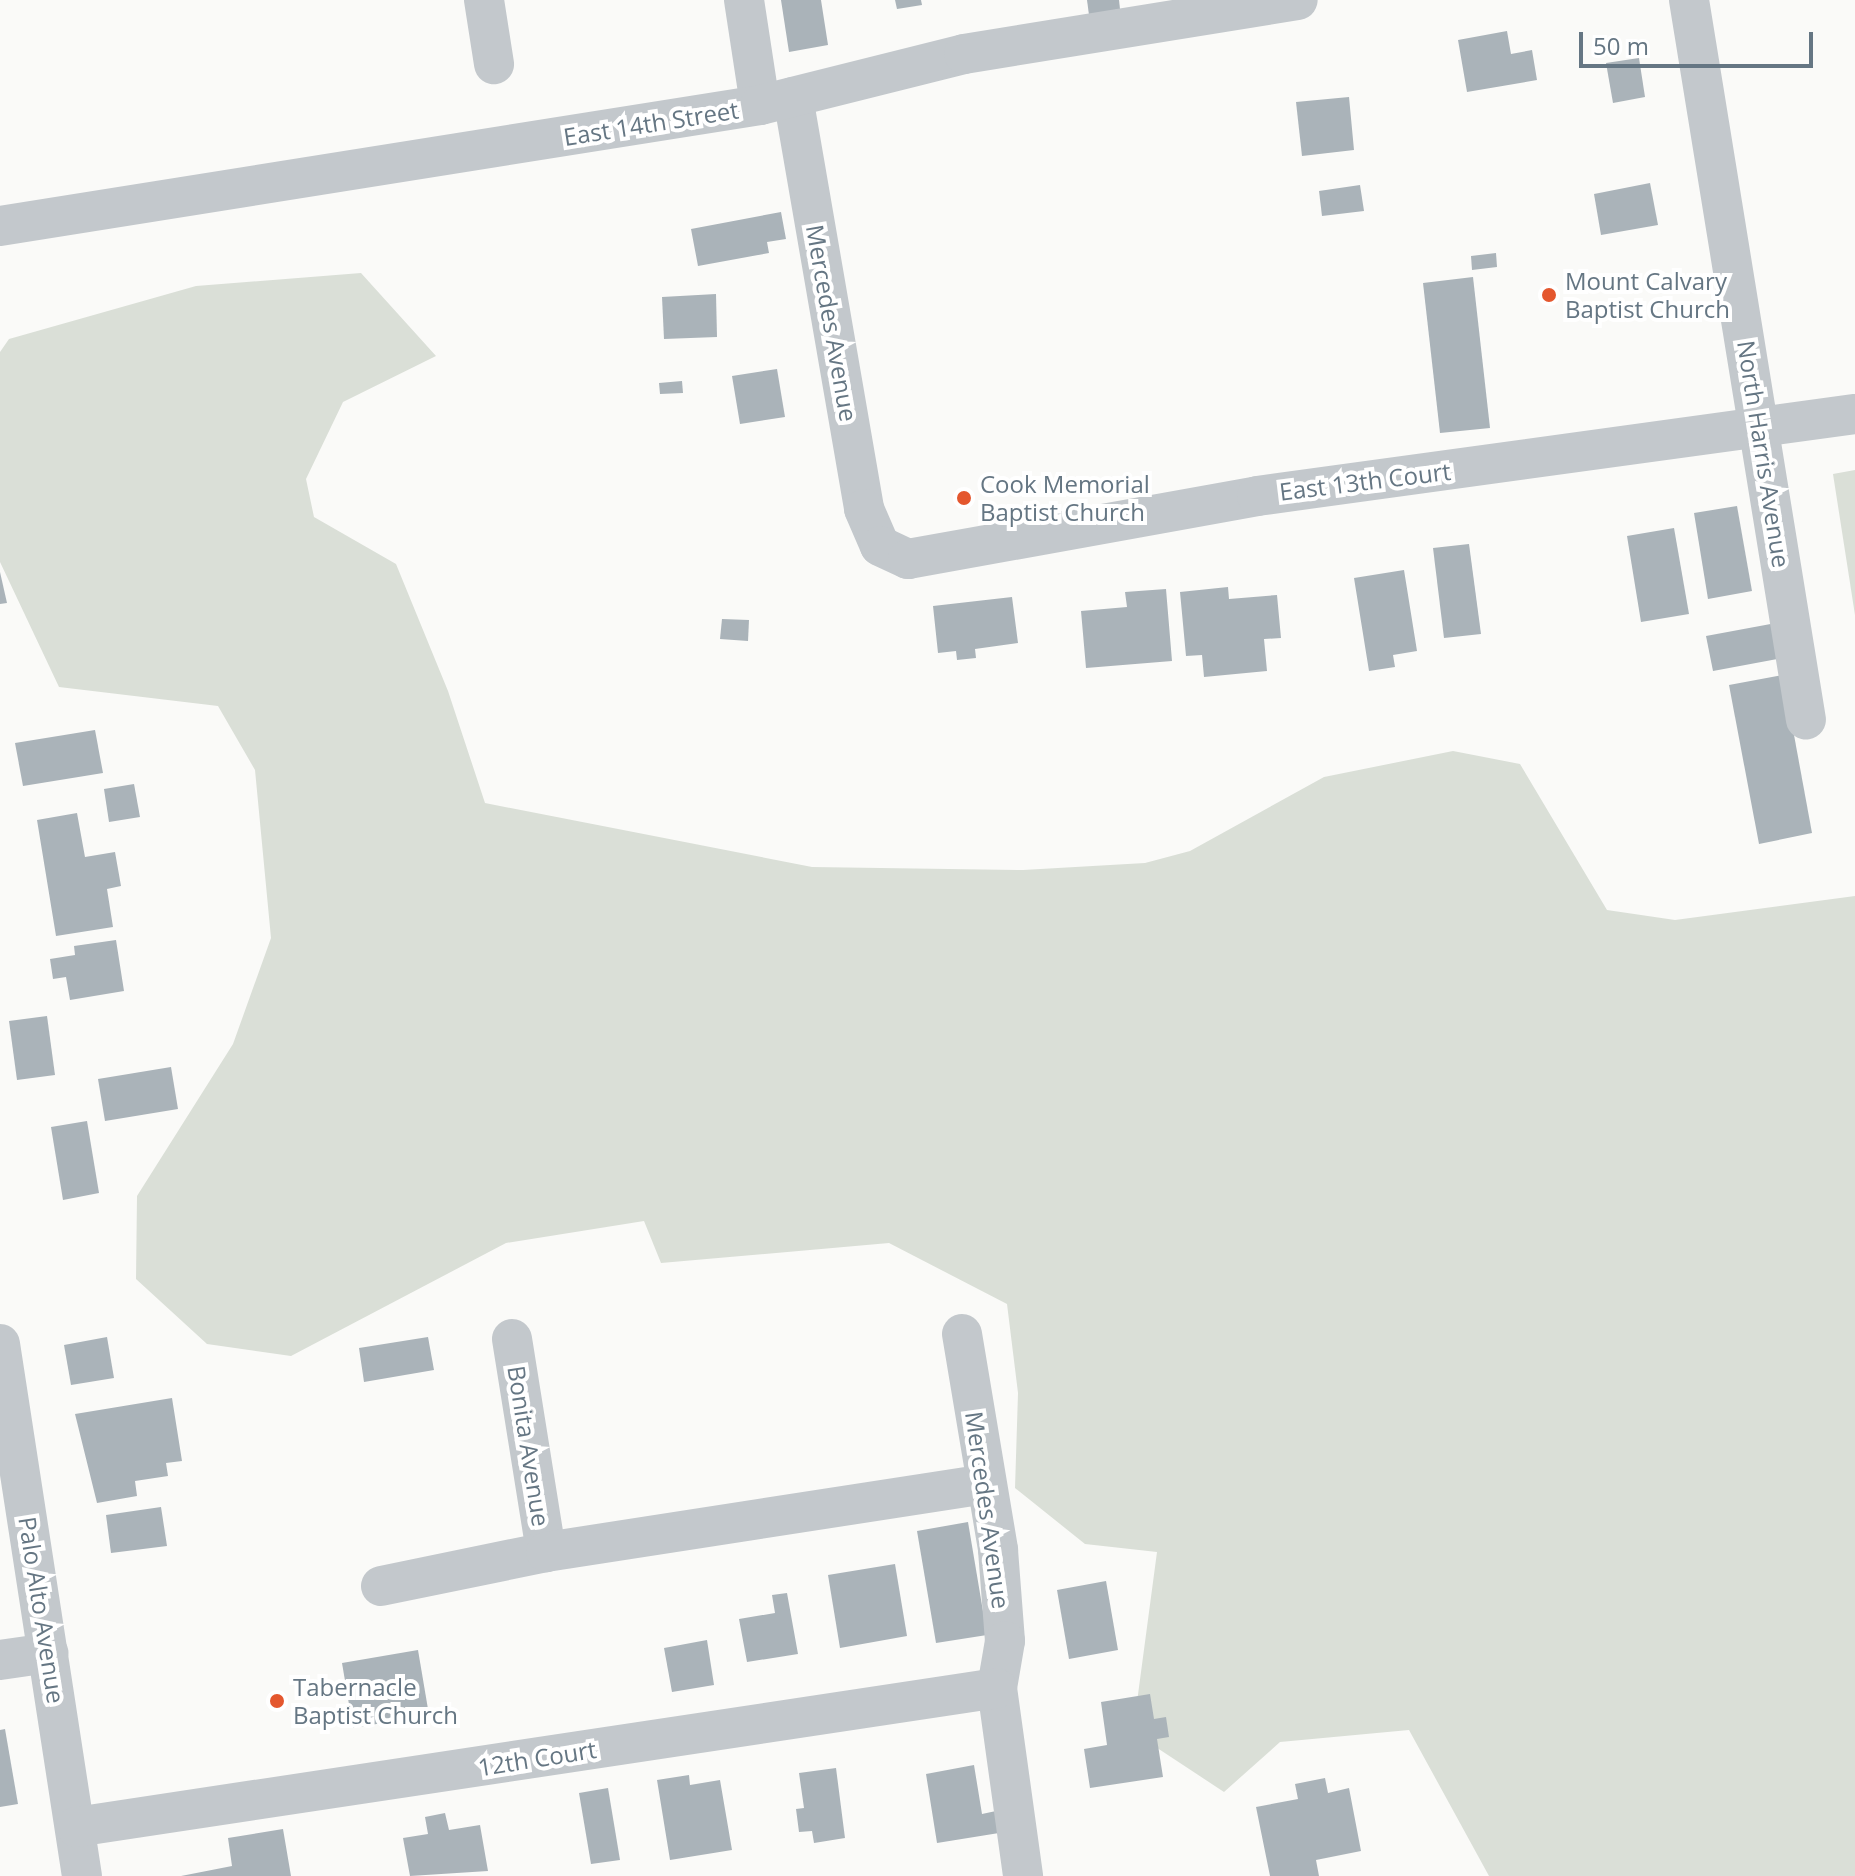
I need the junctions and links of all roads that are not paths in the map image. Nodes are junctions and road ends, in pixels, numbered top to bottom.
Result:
1 (484, 0) edge
2 (744, 0) edge
3 (1298, 0) edge
4 (1689, 0) edge
5 (494, 64) dead end
6 (777, 101) junction
7 (0, 226) edge
8 (1855, 414) edge
9 (1761, 430) junction
10 (880, 546) joint
11 (1806, 720) dead end
12 (962, 1334) dead end
13 (512, 1339) dead end
14 (0, 1344) edge
15 (986, 1484) junction
16 (546, 1552) junction
17 (381, 1586) dead end
18 (48, 1653) junction
19 (0, 1660) edge
20 (997, 1688) junction
21 (76, 1827) junction
22 (82, 1876) edge
23 (1023, 1876) edge

1 - 5 street
2 - 6 street, Mercedes Avenue
3 - 6 street, East 14th Street
4 - 9 street, North Harris Avenue
6 - 7 street, East 14th Street
6 - 10 street, Mercedes Avenue
8 - 9 street, East 13th Court
9 - 10 street, East 13th Court
9 - 11 street, North Harris Avenue
12 - 15 street, Mercedes Avenue
13 - 16 street, Bonita Avenue
14 - 18 street, Palo Alto Avenue
15 - 16 street
15 - 20 street, Mercedes Avenue
16 - 17 street
18 - 19 street
18 - 21 street, Palo Alto Avenue
20 - 21 street, 12th Court
20 - 23 street, Mercedes Avenue
21 - 22 street, Palo Alto Avenue

